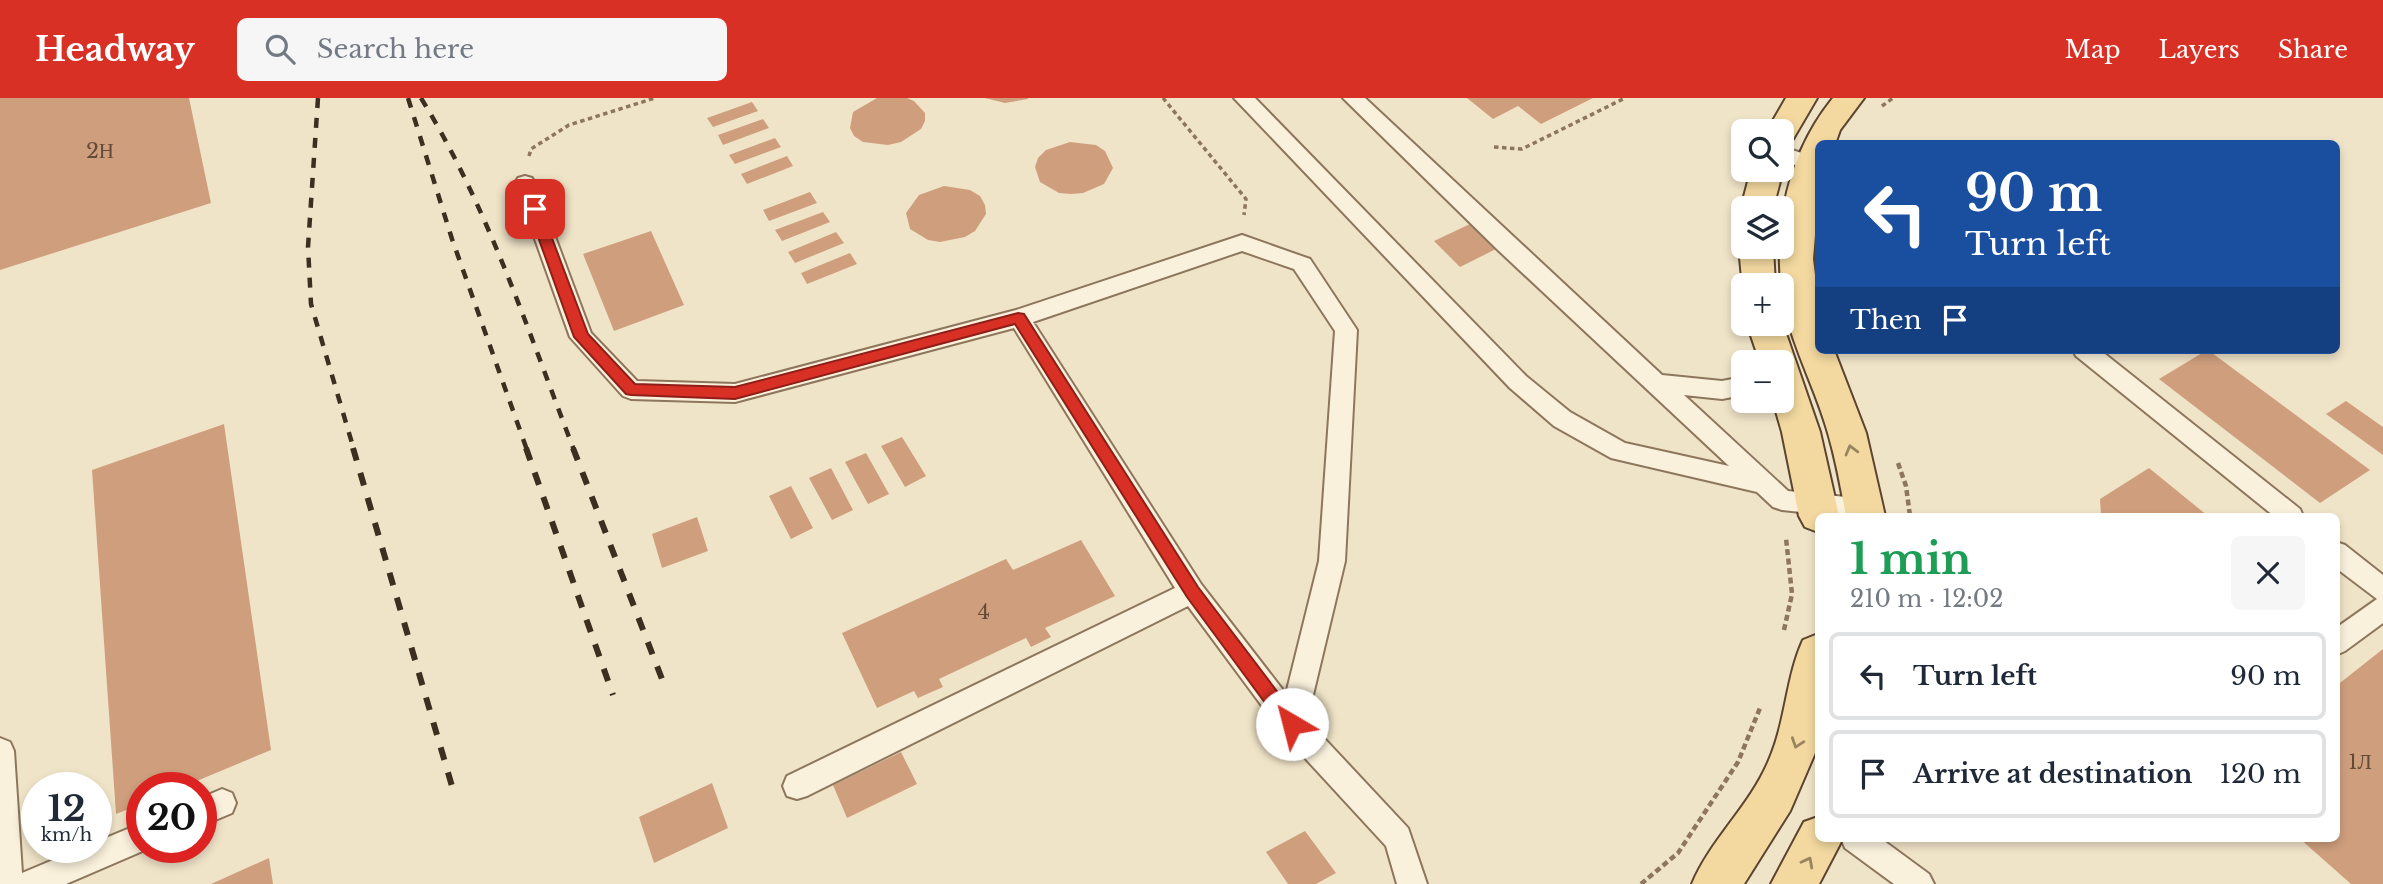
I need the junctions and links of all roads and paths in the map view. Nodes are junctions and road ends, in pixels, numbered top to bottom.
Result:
1 (655, 98) edge
2 (1163, 98) edge
3 (1244, 98) edge
4 (1353, 98) edge
5 (1625, 98) edge
6 (1802, 98) edge
7 (1849, 98) edge
8 (1788, 119) edge
9 (1818, 140) edge
10 (1494, 147) dead end
11 (1810, 154) edge
12 (525, 183) joint
13 (1241, 243) junction
14 (1018, 318) junction
15 (1815, 345) edge
16 (1818, 354) edge
17 (2089, 354) edge
18 (1658, 384) junction
19 (1731, 388) edge
20 (1794, 410) edge
21 (1762, 483) junction
22 (1806, 506) edge
23 (1865, 512) edge
24 (2287, 513) edge
25 (2340, 556) edge
26 (2383, 590) edge
27 (1192, 592) junction
28 (2383, 608) edge
29 (2340, 640) edge
30 (1800, 643) edge
31 (1763, 699) dead end
32 (1292, 724) junction
33 (0, 751) edge
34 (797, 786) dead end
35 (1818, 842) edge
36 (1861, 842) edge
37 (126, 844) edge
38 (8, 884) edge
39 (32, 884) edge
40 (1412, 884) edge
41 (1641, 884) edge
42 (1715, 884) edge
43 (1794, 884) edge
44 (1919, 884) edge

1 - 12 path
2 - 13 path
3 - 21 lane
4 - 18 lane
5 - 10 path
6 - 8 main road
7 - 9 main road
15 -> 11 main road
12 - 14 lane
13 - 14 lane
13 - 32 lane
14 - 27 lane
23 -> 16 main road
17 - 24 lane
18 - 19 lane
18 - 21 lane
20 - 22 main road
21 - 22 lane
22 - 23 lane
22 - 30 path
25 - 26 lane
27 - 32 lane
27 - 34 lane
28 - 29 lane
30 -> 42 main road
31 - 41 path
32 - 40 lane
33 - 38 lane
43 -> 35 main road
36 - 44 lane
37 - 39 lane

